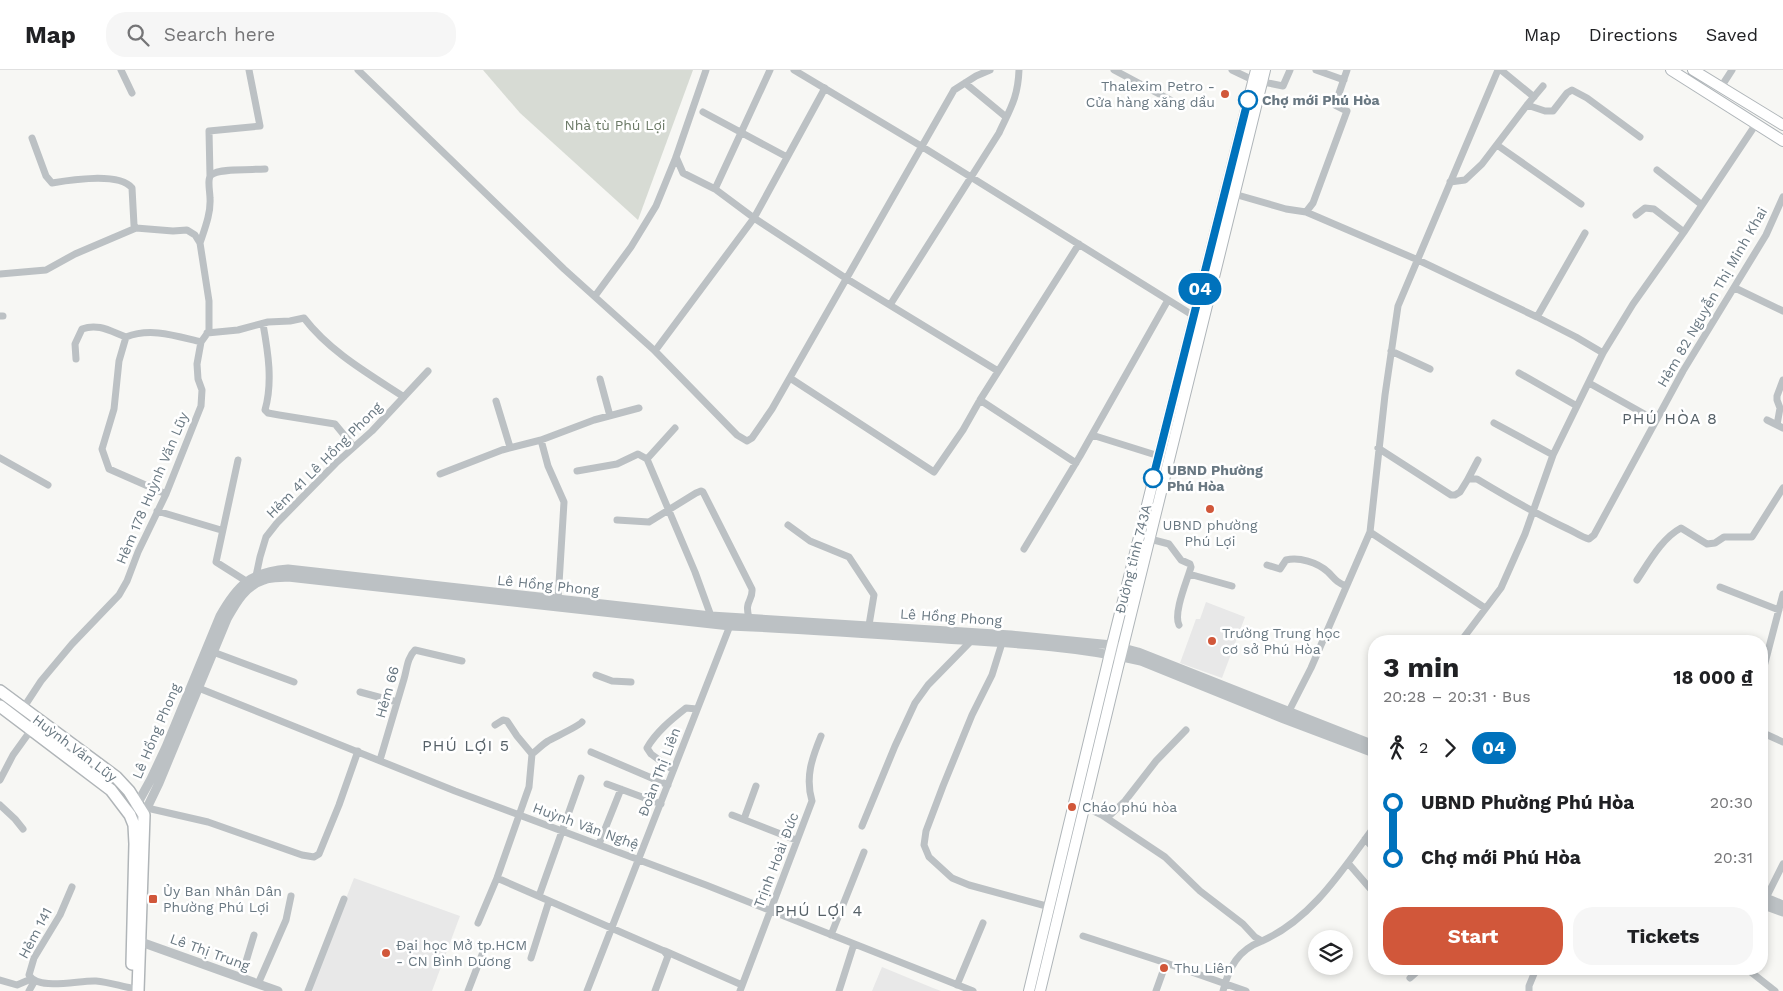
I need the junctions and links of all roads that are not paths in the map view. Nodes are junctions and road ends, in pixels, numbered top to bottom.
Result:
1 (121, 70) edge
2 (249, 70) edge
3 (358, 70) edge
4 (706, 70) edge
5 (770, 70) edge
6 (794, 70) edge
7 (990, 70) edge
8 (1019, 70) edge
9 (1114, 70) edge
10 (1232, 70) edge
11 (1265, 70) edge
12 (1290, 70) edge
13 (1316, 70) edge
14 (1347, 70) edge
15 (1499, 70) edge
16 (1671, 70) edge
17 (1693, 70) edge
18 (1732, 70) edge
19 (1257, 78) edge
20 (1344, 80) junction
21 (965, 83) junction
22 (1543, 86) dead end
23 (1721, 87) junction
24 (825, 88) junction
25 (132, 92) dead end
26 (1534, 97) junction
27 (1176, 104) dead end
28 (1527, 105) junction
29 (703, 112) dead end
30 (1006, 117) junction
31 (1756, 124) junction
32 (1783, 125) edge
33 (741, 133) junction
34 (1640, 137) dead end
35 (32, 138) dead end
36 (1783, 141) edge
37 (921, 146) junction
38 (1497, 146) junction
39 (676, 157) junction
40 (786, 157) junction
41 (265, 169) dead end
42 (1657, 170) dead end
43 (210, 176) junction
44 (970, 177) junction
45 (1450, 182) junction
46 (715, 189) junction
47 (1229, 193) junction
48 (1783, 197) edge
49 (1580, 204) dead end
50 (1702, 205) junction
51 (1306, 212) junction
52 (1636, 215) dead end
53 (754, 218) junction
54 (136, 228) junction
55 (1684, 232) junction
56 (1585, 233) dead end
57 (200, 243) junction
58 (1079, 244) junction
59 (1418, 260) junction
60 (0, 274) edge
61 (847, 279) junction
62 (1735, 288) junction
63 (595, 296) junction
64 (1168, 300) junction
65 (890, 305) junction
66 (1783, 311) edge
67 (1194, 316) junction
68 (1537, 317) junction
69 (1204, 318) junction
70 (263, 324) junction
71 (207, 333) junction
72 (126, 337) junction
73 (201, 342) junction
74 (656, 351) junction
75 (1391, 352) junction
76 (1603, 353) junction
77 (76, 359) dead end
78 (1430, 369) dead end
79 (428, 371) dead end
80 (998, 371) junction
81 (1519, 373) dead end
82 (790, 378) junction
83 (600, 379) dead end
84 (1783, 380) edge
85 (1590, 383) junction
86 (404, 397) junction
87 (980, 400) junction
88 (496, 401) dead end
89 (1171, 405) junction
90 (1577, 406) junction
91 (639, 408) dead end
92 (1182, 408) junction
93 (610, 416) junction
94 (1656, 420) junction
95 (1767, 420) dead end
96 (1494, 423) dead end
97 (1780, 426) edge
98 (675, 428) dead end
99 (1092, 435) junction
100 (541, 440) junction
101 (354, 447) junction
102 (510, 447) junction
103 (1378, 448) junction
104 (1553, 455) junction
105 (1159, 456) junction
106 (0, 458) edge
107 (647, 458) junction
108 (238, 460) dead end
109 (1478, 460) dead end
110 (1076, 463) junction
111 (577, 471) dead end
112 (440, 474) dead end
113 (1468, 479) junction
114 (48, 485) dead end
115 (1783, 488) edge
116 (166, 494) junction
117 (1149, 496) junction
118 (1160, 499) junction
119 (157, 511) junction
120 (670, 511) junction
121 (1533, 512) junction
122 (617, 520) dead end
123 (788, 525) dead end
124 (222, 530) junction
125 (1370, 532) junction
126 (1150, 539) junction
127 (1024, 549) dead end
128 (1267, 565) dead end
129 (1189, 574) junction
130 (256, 576) junction
131 (1637, 580) dead end
132 (246, 581) junction
133 (1232, 586) dead end
134 (1346, 586) junction
135 (1720, 587) dead end
136 (1783, 594) edge
137 (558, 600) junction
138 (1485, 608) junction
139 (1779, 610) junction
140 (711, 616) junction
141 (749, 618) junction
142 (731, 622) junction
143 (868, 625) junction
144 (1179, 625) dead end
145 (1465, 635) edge
146 (971, 641) junction
147 (1002, 643) junction
148 (1111, 650) junction
149 (213, 652) junction
150 (1123, 652) junction
151 (1768, 652) edge
152 (462, 661) dead end
153 (596, 675) dead end
154 (294, 682) dead end
155 (632, 682) dead end
156 (194, 687) junction
157 (0, 691) edge
158 (360, 692) dead end
159 (397, 702) junction
160 (0, 706) edge
161 (23, 708) junction
162 (697, 709) junction
163 (1286, 716) junction
164 (17, 719) junction
165 (582, 722) dead end
166 (495, 725) dead end
167 (31, 730) junction
168 (1186, 730) dead end
169 (1768, 735) edge
170 (821, 736) dead end
171 (1783, 742) edge
172 (1368, 744) edge
173 (1368, 750) edge
174 (358, 751) junction
175 (591, 752) dead end
176 (532, 754) junction
177 (380, 760) junction
178 (673, 770) junction
179 (581, 778) dead end
180 (0, 780) edge
181 (607, 784) dead end
182 (668, 785) junction
183 (756, 786) dead end
184 (621, 789) junction
185 (661, 804) junction
186 (0, 805) edge
187 (1085, 807) junction
188 (143, 809) junction
189 (519, 815) junction
190 (732, 815) dead end
191 (1107, 818) junction
192 (132, 820) junction
193 (744, 820) junction
194 (862, 826) dead end
195 (23, 829) dead end
196 (561, 830) junction
197 (1368, 835) edge
198 (1365, 839) junction
199 (796, 840) junction
200 (1368, 842) edge
201 (599, 844) junction
202 (864, 852) dead end
203 (639, 859) junction
204 (1348, 863) junction
205 (1783, 864) edge
206 (496, 878) junction
207 (1368, 886) edge
208 (72, 888) dead end
209 (1768, 891) edge
210 (291, 896) dead end
211 (539, 896) junction
212 (344, 900) dead end
213 (549, 901) junction
214 (1768, 901) edge
215 (1768, 903) edge
216 (1783, 905) edge
217 (1050, 907) junction
218 (770, 910) junction
219 (1783, 912) edge
220 (478, 923) dead end
221 (983, 923) dead end
222 (612, 927) junction
223 (254, 934) dead end
224 (831, 935) junction
225 (1083, 936) dead end
226 (1262, 941) junction
227 (137, 942) junction
228 (854, 944) junction
229 (485, 947) dead end
230 (664, 951) junction
231 (531, 958) dead end
232 (1166, 963) junction
233 (1413, 975) edge
234 (1534, 975) edge
235 (1755, 975) edge
236 (241, 978) junction
237 (1410, 978) dead end
238 (0, 980) edge
239 (32, 981) junction
240 (258, 984) junction
241 (957, 985) junction
242 (1224, 987) edge
243 (741, 988) edge
244 (134, 990) edge
245 (29, 991) edge
246 (278, 991) edge
247 (308, 991) edge
248 (468, 991) edge
249 (587, 991) edge
250 (655, 991) edge
251 (839, 991) edge
252 (973, 991) edge
253 (1029, 991) edge
254 (1040, 991) edge
255 (1156, 991) edge
256 (1246, 991) edge
257 (1529, 991) edge
258 (1775, 991) edge

1 - 25 street
2 - 43 street
3 - 63 street
4 - 39 street
5 - 33 street
6 - 24 street
7 - 21 street
8 - 30 street
9 - 27 street
10 - 19 street
11 - 19 main road, Đường tỉnh 743A
12 - 19 street
13 - 20 street
14 - 20 street
15 - 26 street
15 - 45 street
16 - 31 main road
17 - 23 main road
18 - 23 street
19 - 47 main road, Đường tỉnh 743A
20 - 51 street
21 - 30 street
21 - 37 street
22 - 26 street
23 - 32 main road
24 - 37 street
24 - 40 street
26 - 28 street
28 - 34 street
28 - 38 street
29 - 33 street
30 - 44 street
31 - 36 main road
31 - 50 street
33 - 40 street
33 - 46 street
35 - 54 street
37 - 44 street
37 - 61 street
38 - 45 street
38 - 49 street
39 - 46 street
39 - 63 street
40 - 53 street
41 - 43 street
42 - 50 street
43 - 57 street
44 - 58 street
44 - 65 street
45 - 59 street
46 - 53 street
47 - 51 street
47 - 67 main road, Đường tỉnh 743A
47 - 69 main road, Đường tỉnh 743A
48 - 62 street, Hẻm 82 Nguyễn Thị Minh Khai
50 - 55 street
51 - 59 street
52 - 55 street
53 - 61 street
53 - 74 street
54 - 57 street
54 - 60 street
55 - 76 street
56 - 68 street
57 - 71 street, Hẻm 178 Huỳnh Văn Lũy
58 - 64 street
58 - 80 street
59 - 68 street
59 - 75 street
61 - 65 street
61 - 82 street
62 - 66 street
62 - 94 street, Hẻm 82 Nguyễn Thị Minh Khai
63 - 74 street
64 - 67 street
64 - 99 street
65 - 80 street
67 - 69 main road
67 - 89 main road, Đường tỉnh 743A
68 - 76 street
69 - 92 main road, Đường tỉnh 743A
70 - 71 street
70 - 86 street
70 - 101 street
71 - 73 street, Hẻm 178 Huỳnh Văn Lũy
72 - 73 street
72 - 77 street
72 - 116 street
73 - 116 street, Hẻm 178 Huỳnh Văn Lũy
74 - 82 street
75 - 78 street
75 - 103 street
76 - 85 street
79 - 86 street, Hẻm 41 Lê Hồng Phong
80 - 87 street
81 - 90 street
82 - 87 street
83 - 93 street
84 - 97 street
85 - 90 street
85 - 94 street
86 - 101 street, Hẻm 41 Lê Hồng Phong
87 - 110 street
88 - 102 street
89 - 92 main road
89 - 105 main road, Đường tỉnh 743A
90 - 104 street
91 - 93 street
92 - 118 main road, Đường tỉnh 743A
93 - 100 street
94 - 121 street, Hẻm 82 Nguyễn Thị Minh Khai
95 - 97 street
96 - 104 street
98 - 107 street
99 - 105 street
99 - 110 street
100 - 102 street
100 - 137 street
101 - 130 street, Hẻm 41 Lê Hồng Phong
102 - 112 street
103 - 113 street
103 - 125 street
104 - 121 street
105 - 117 main road, Đường tỉnh 743A
106 - 114 street
107 - 111 street
107 - 120 street
108 - 124 street
109 - 113 street
110 - 127 street
113 - 121 street
115 - 131 street
116 - 119 street, Hẻm 178 Huỳnh Văn Lũy
117 - 118 main road
117 - 148 main road, Đường tỉnh 743A
118 - 126 main road, Đường tỉnh 743A
119 - 124 street
119 - 161 street, Hẻm 178 Huỳnh Văn Lũy
120 - 122 street
120 - 140 street
120 - 141 street
121 - 138 street
123 - 143 street
124 - 132 street
125 - 134 street
125 - 138 street
126 - 129 street
126 - 150 main road, Đường tỉnh 743A
128 - 134 street
129 - 133 street
129 - 144 street
130 - 132 street, Lê Hồng Phong
130 - 137 street, Lê Hồng Phong
132 - 156 street, Lê Hồng Phong
134 - 163 street
135 - 139 street
136 - 139 street
137 - 140 street, Lê Hồng Phong
138 - 145 street
139 - 151 street
140 - 142 street, Lê Hồng Phong
141 - 142 street, Lê Hồng Phong
141 - 143 street, Lê Hồng Phong
142 - 146 street, Lê Hồng Phong
142 - 149 street, Lê Hồng Phong
142 - 162 street, Đoàn Thị Liên
143 - 148 street, Lê Hồng Phong
146 - 147 street, Lê Hồng Phong
146 - 194 street
147 - 148 street, Lê Hồng Phong
147 - 217 street
148 - 150 street
148 - 217 main road, Đường tỉnh 743A
149 - 154 street
149 - 156 street, Lê Hồng Phong
150 - 163 street
150 - 187 main road, Đường tỉnh 743A
152 - 159 street, Hẻm 66
153 - 155 street
156 - 174 street, Huỳnh Văn Nghệ
156 - 188 street, Lê Hồng Phong
157 - 161 main road, Huỳnh Văn Lũy
158 - 159 street
159 - 177 street, Hẻm 66
160 - 164 main road
161 - 164 street, Hẻm 178 Huỳnh Văn Lũy
161 - 188 main road, Huỳnh Văn Lũy
162 - 178 street, Đoàn Thị Liên
162 - 178 street
163 - 172 street
163 - 173 street
164 - 167 main road
165 - 176 street
166 - 176 street
167 - 180 street
167 - 192 main road
168 - 191 street
169 - 171 street
170 - 199 street, Trịnh Hoài Đức
174 - 177 street, Huỳnh Văn Nghệ
174 - 188 street
175 - 182 street
176 - 189 street
177 - 189 street, Huỳnh Văn Nghệ
178 - 182 street, Đoàn Thị Liên
179 - 196 street
181 - 184 street
182 - 185 street, Đoàn Thị Liên
183 - 193 street
184 - 185 street
184 - 201 street
185 - 203 street, Đoàn Thị Liên
186 - 195 street
187 - 191 street
187 - 254 main road, Đường tỉnh 743A
188 - 192 street, Lê Hồng Phong
188 - 227 main road
189 - 196 street, Huỳnh Văn Nghệ
189 - 206 street
190 - 193 street
191 - 226 street
192 - 227 main road
193 - 199 street
196 - 201 street, Huỳnh Văn Nghệ
196 - 211 street
197 - 198 street
198 - 200 street
198 - 204 street
199 - 218 street, Trịnh Hoài Đức
201 - 203 street, Huỳnh Văn Nghệ
202 - 224 street
203 - 218 street, Huỳnh Văn Nghệ
203 - 222 street, Đoàn Thị Liên
204 - 207 street
204 - 226 street
205 - 209 street
206 - 211 street
206 - 220 street
208 - 239 street, Hẻm 141
210 - 240 street
211 - 213 street
212 - 247 street
213 - 222 street
213 - 231 street
214 - 216 street
215 - 219 street
217 - 253 main road, Đường tỉnh 743A
218 - 224 street, Huỳnh Văn Nghệ
218 - 243 street, Trịnh Hoài Đức
221 - 241 street
222 - 230 street
222 - 249 street, Đoàn Thị Liên
223 - 236 street
224 - 228 street, Huỳnh Văn Nghệ
225 - 232 street
226 - 242 street
227 - 236 street, Lê Thị Trung
227 - 244 main road
228 - 241 street, Huỳnh Văn Nghệ
228 - 251 street
229 - 248 street
230 - 243 street
230 - 250 street
232 - 242 street
232 - 255 street
233 - 237 street
234 - 257 street
235 - 258 street
236 - 240 street, Lê Thị Trung
238 - 239 street
239 - 244 street
239 - 245 street, Hẻm 141
240 - 246 street, Lê Thị Trung
241 - 252 street, Huỳnh Văn Nghệ
242 - 256 street

